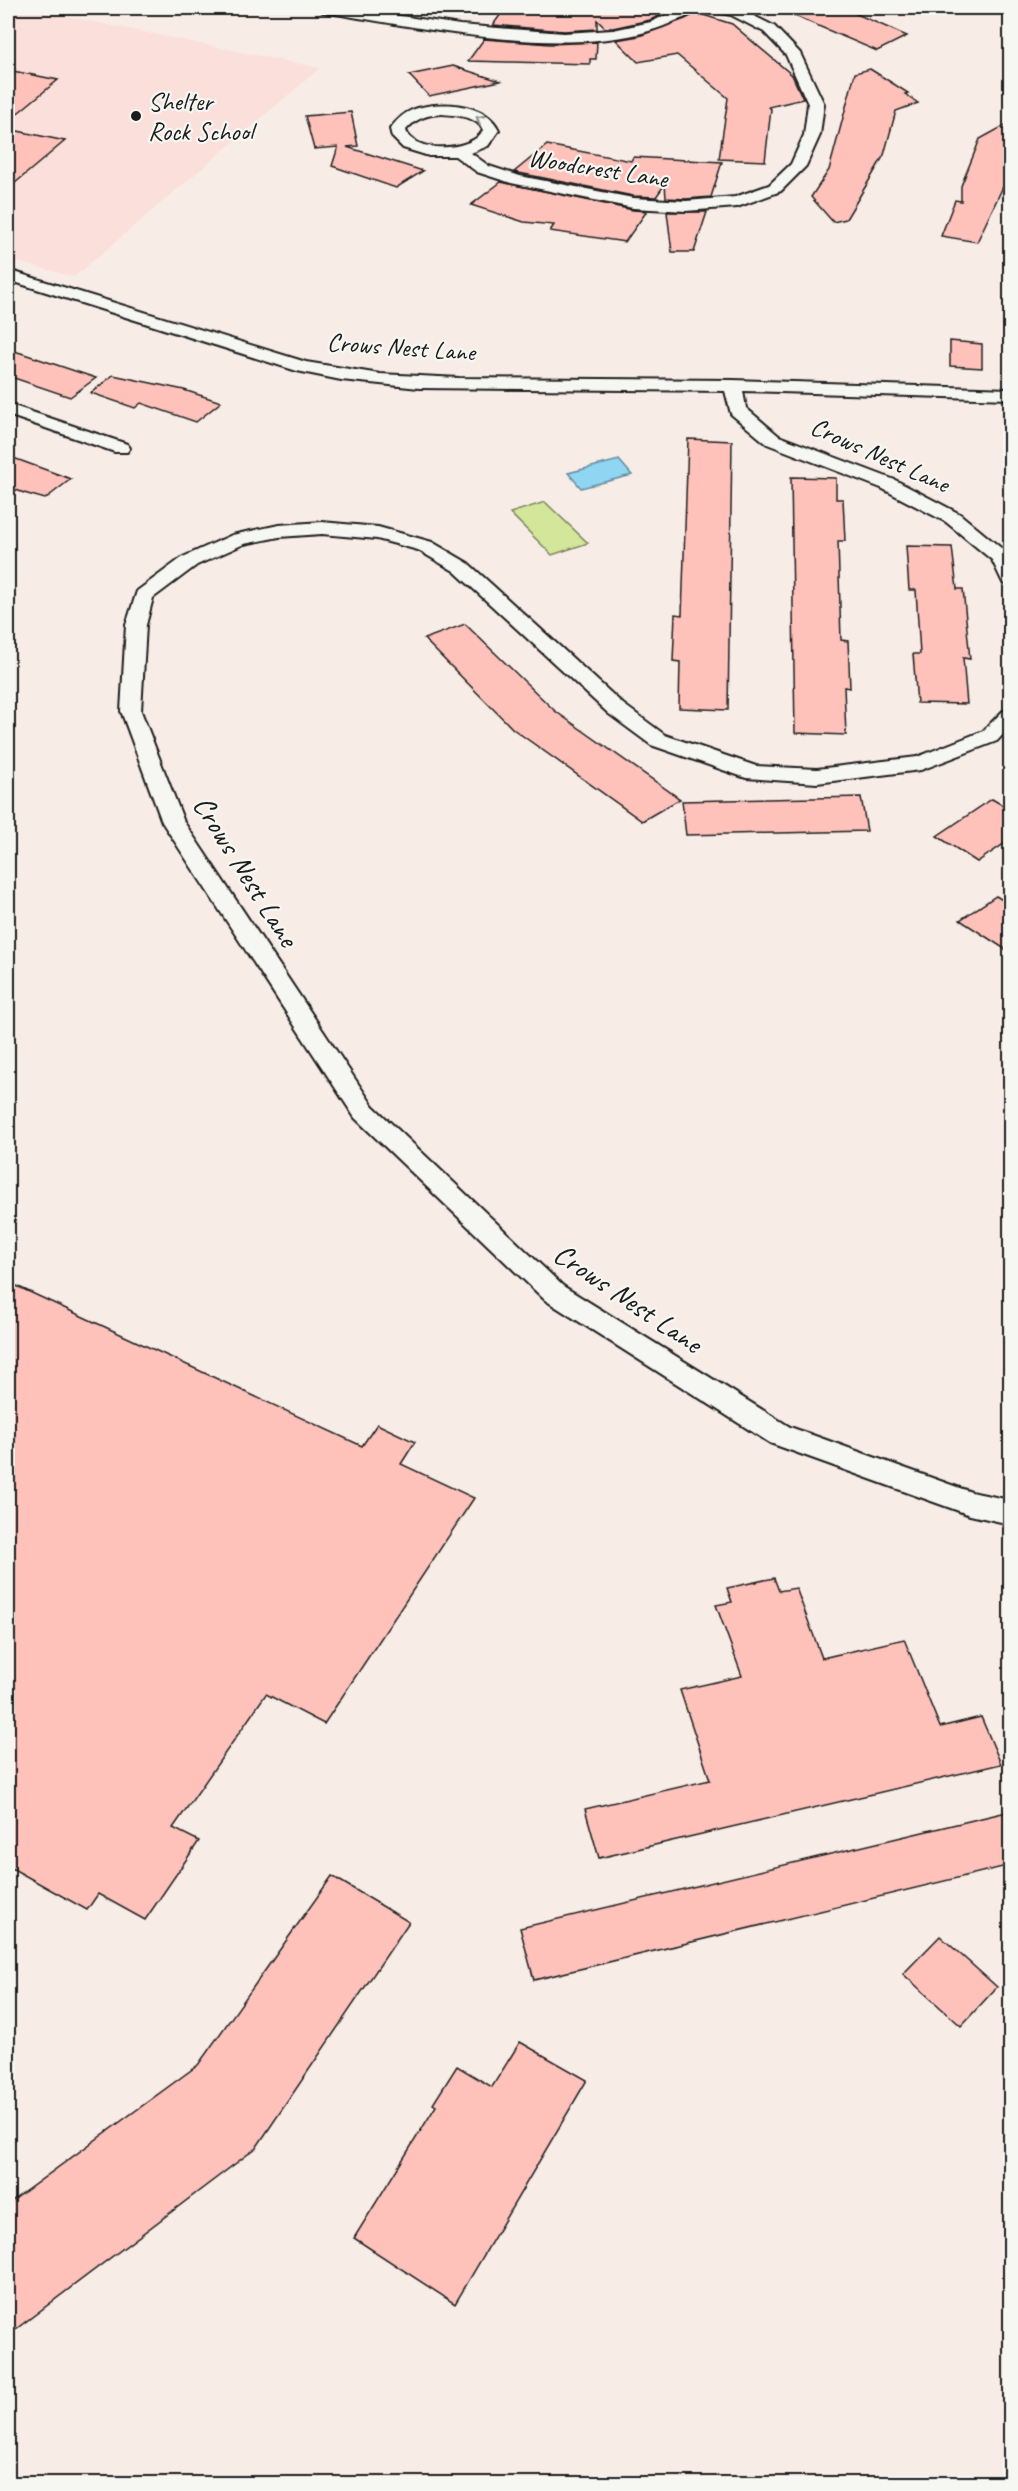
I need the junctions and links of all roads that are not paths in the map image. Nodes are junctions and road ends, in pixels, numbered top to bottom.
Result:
1 (322, 8) edge
2 (414, 8) edge
3 (691, 8) edge
4 (715, 8) edge
5 (473, 29) junction
6 (459, 151) junction
7 (8, 275) edge
8 (733, 385) junction
9 (1011, 394) edge
10 (8, 409) edge
11 (121, 447) dead end
12 (1011, 579) edge
13 (1011, 716) edge
14 (1011, 1512) edge

1 - 5 street
2 - 5 street
3 - 5 street
4 - 6 street, Woodcrest Lane
6 -> 6 street, Woodcrest Lane
7 - 8 street, Crows Nest Lane
8 - 9 street, Crows Nest Lane
8 - 12 street, Crows Nest Lane
10 - 11 street
13 - 14 street, Crows Nest Lane

